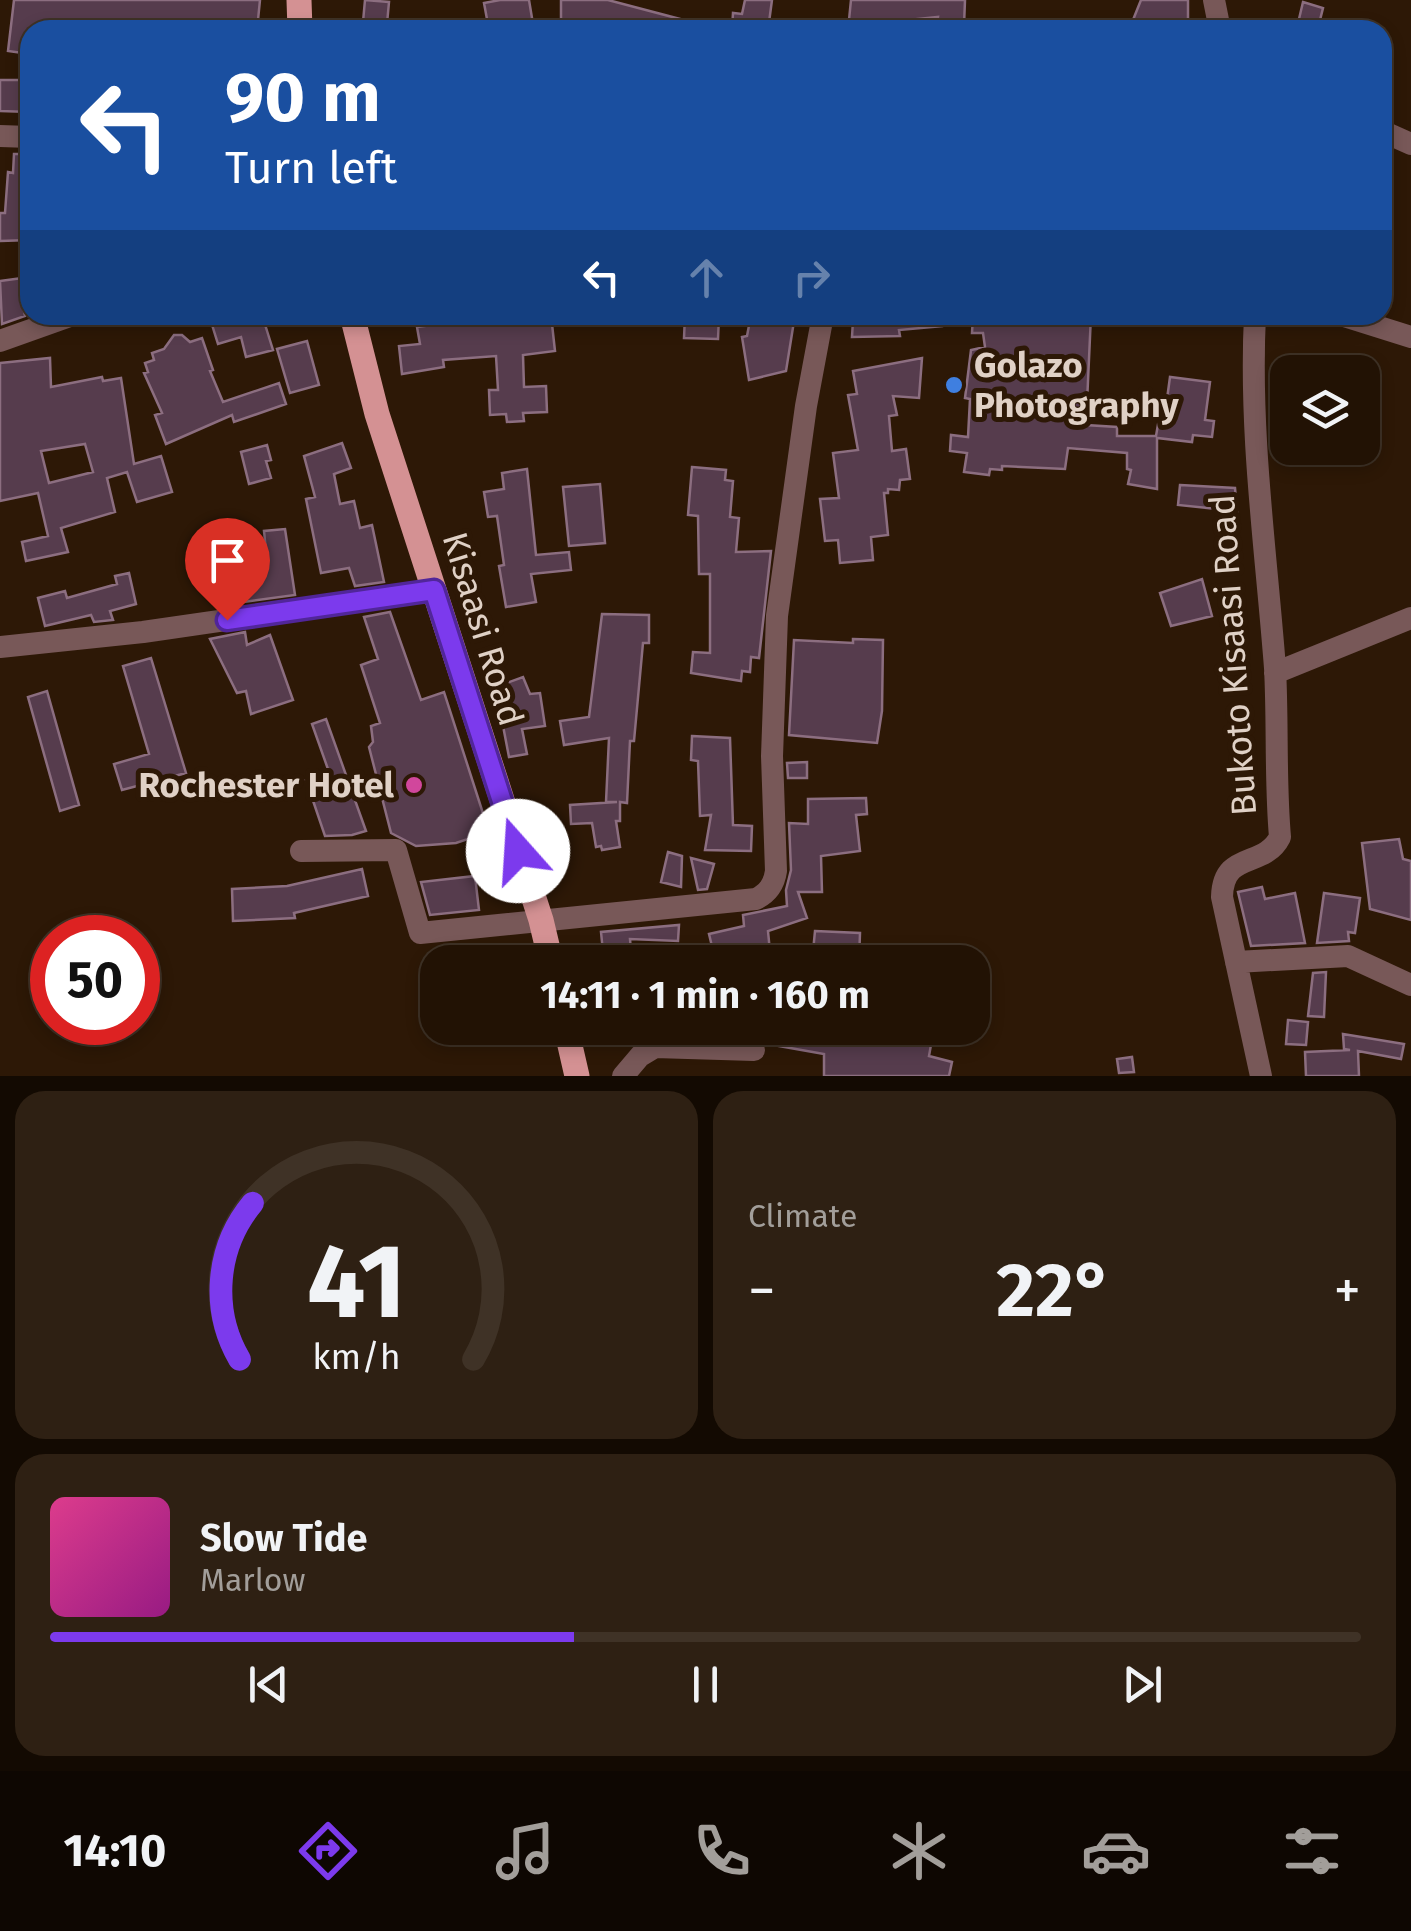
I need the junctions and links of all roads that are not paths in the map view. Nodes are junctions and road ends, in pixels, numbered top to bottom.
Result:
1 (44, 325) edge
2 (354, 325) edge
3 (821, 325) edge
4 (1255, 325) edge
5 (1373, 325) edge
6 (1411, 337) edge
7 (0, 341) edge
8 (434, 590) junction
9 (1411, 618) edge
10 (0, 647) edge
11 (1275, 673) junction
12 (301, 851) dead end
13 (541, 920) junction
14 (547, 945) edge
15 (1236, 962) junction
16 (1411, 985) edge
17 (570, 1045) edge
18 (754, 1050) dead end
19 (577, 1076) edge
20 (623, 1076) edge
21 (1261, 1076) edge

1 - 7 street
2 - 8 main road, Kisaasi Road
3 - 13 street
4 - 11 street, Bukoto Kisaasi Road
5 - 6 street
8 - 10 street
8 - 13 main road, Kisaasi Road
9 - 11 street
11 - 15 street, Bukoto Kisaasi Road
12 - 13 street
13 - 14 main road, Kisaasi Road
15 - 16 street
15 - 21 street, Bukoto Kisaasi Road
17 - 19 main road
18 - 20 street

